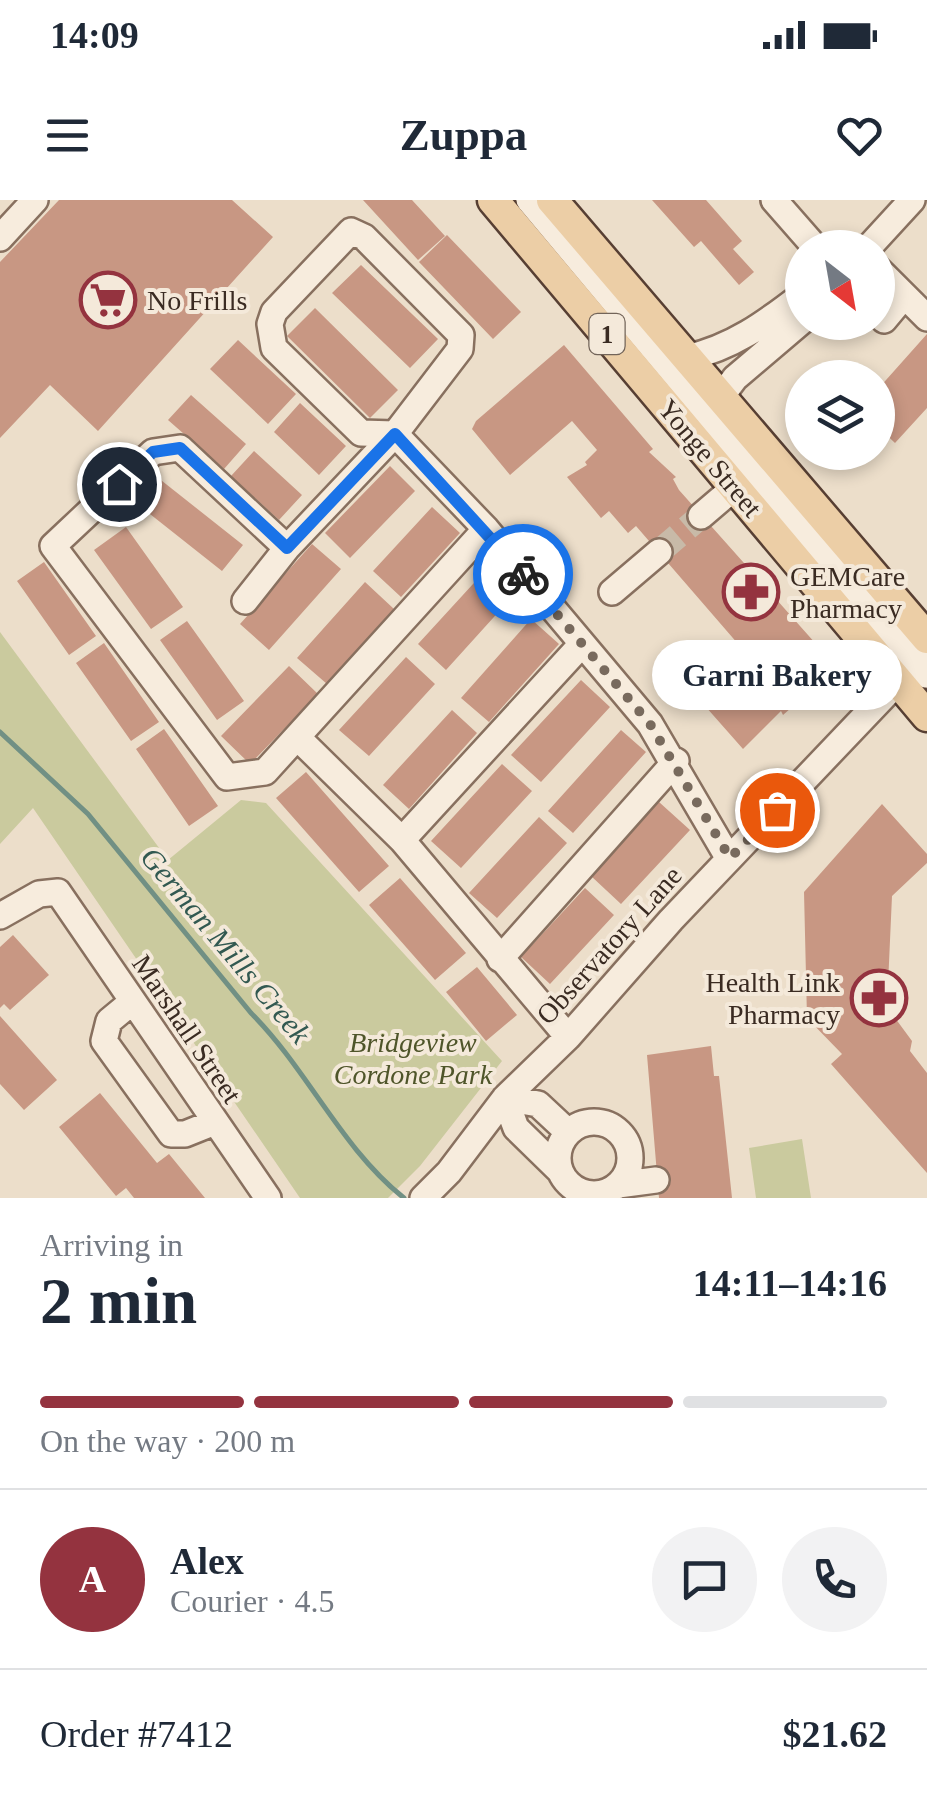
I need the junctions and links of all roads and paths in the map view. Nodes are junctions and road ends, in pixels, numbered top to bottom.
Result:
1 (35, 200) edge
2 (493, 200) edge
3 (513, 200) edge
4 (529, 200) edge
5 (552, 200) edge
6 (774, 200) edge
7 (912, 200) edge
8 (800, 230) edge
9 (884, 230) edge
10 (0, 238) edge
11 (895, 287) edge
12 (904, 296) junction
13 (785, 307) edge
14 (895, 307) edge
15 (927, 318) edge
16 (785, 336) edge
17 (686, 358) junction
18 (720, 398) junction
19 (395, 434) junction
20 (735, 487) junction
21 (770, 492) junction
22 (701, 516) tunnel mouth
23 (486, 530) junction
24 (287, 548) junction
25 (659, 552) tunnel mouth
26 (612, 592) dead end
27 (245, 601) dead end
28 (582, 644) junction
29 (919, 662) edge
30 (927, 716) edge
31 (297, 737) junction
32 (676, 761) junction
33 (402, 840) junction
34 (730, 858) junction
35 (0, 916) edge
36 (500, 959) junction
37 (132, 1002) junction
38 (568, 1037) junction
39 (504, 1098) junction
40 (214, 1122) junction
41 (568, 1132) junction
42 (560, 1172) junction
43 (656, 1180) dead end
44 (430, 1192) edge
45 (608, 1192) edge
46 (268, 1198) edge

1 - 10 street
2 - 20 main road, Yonge Street / 1
3 - 21 street
4 - 21 street
5 - 17 main road, Yonge Street / 1
6 - 8 street
7 - 9 street
11 - 12 street
12 - 14 street
12 - 15 street
13 - 17 street
16 - 18 street
17 - 18 main road, Yonge Street / 1
18 - 29 main road, Yonge Street / 1
19 - 19 street
19 - 23 street
19 - 24 street
20 - 22 street
20 - 29 main road, Yonge Street / 1
21 - 29 street
23 - 28 street
23 - 31 street
24 - 27 street
24 - 31 street
25 - 26 street
28 - 32 street
28 - 33 street
29 - 30 main road, Yonge Street / 1
29 - 34 street, Observatory Lane
31 - 33 street
32 - 34 street
32 - 36 street
33 - 36 street
34 - 38 street, Observatory Lane
35 - 37 street, Marshall Street
36 - 38 street
37 - 40 street, Marshall Street
37 - 40 street
38 - 39 street, Observatory Lane
39 - 41 street
39 - 42 street
39 - 44 street, Observatory Lane
40 - 46 street, Marshall Street
41 - 42 street
41 - 45 street
42 - 45 street
43 - 45 street

